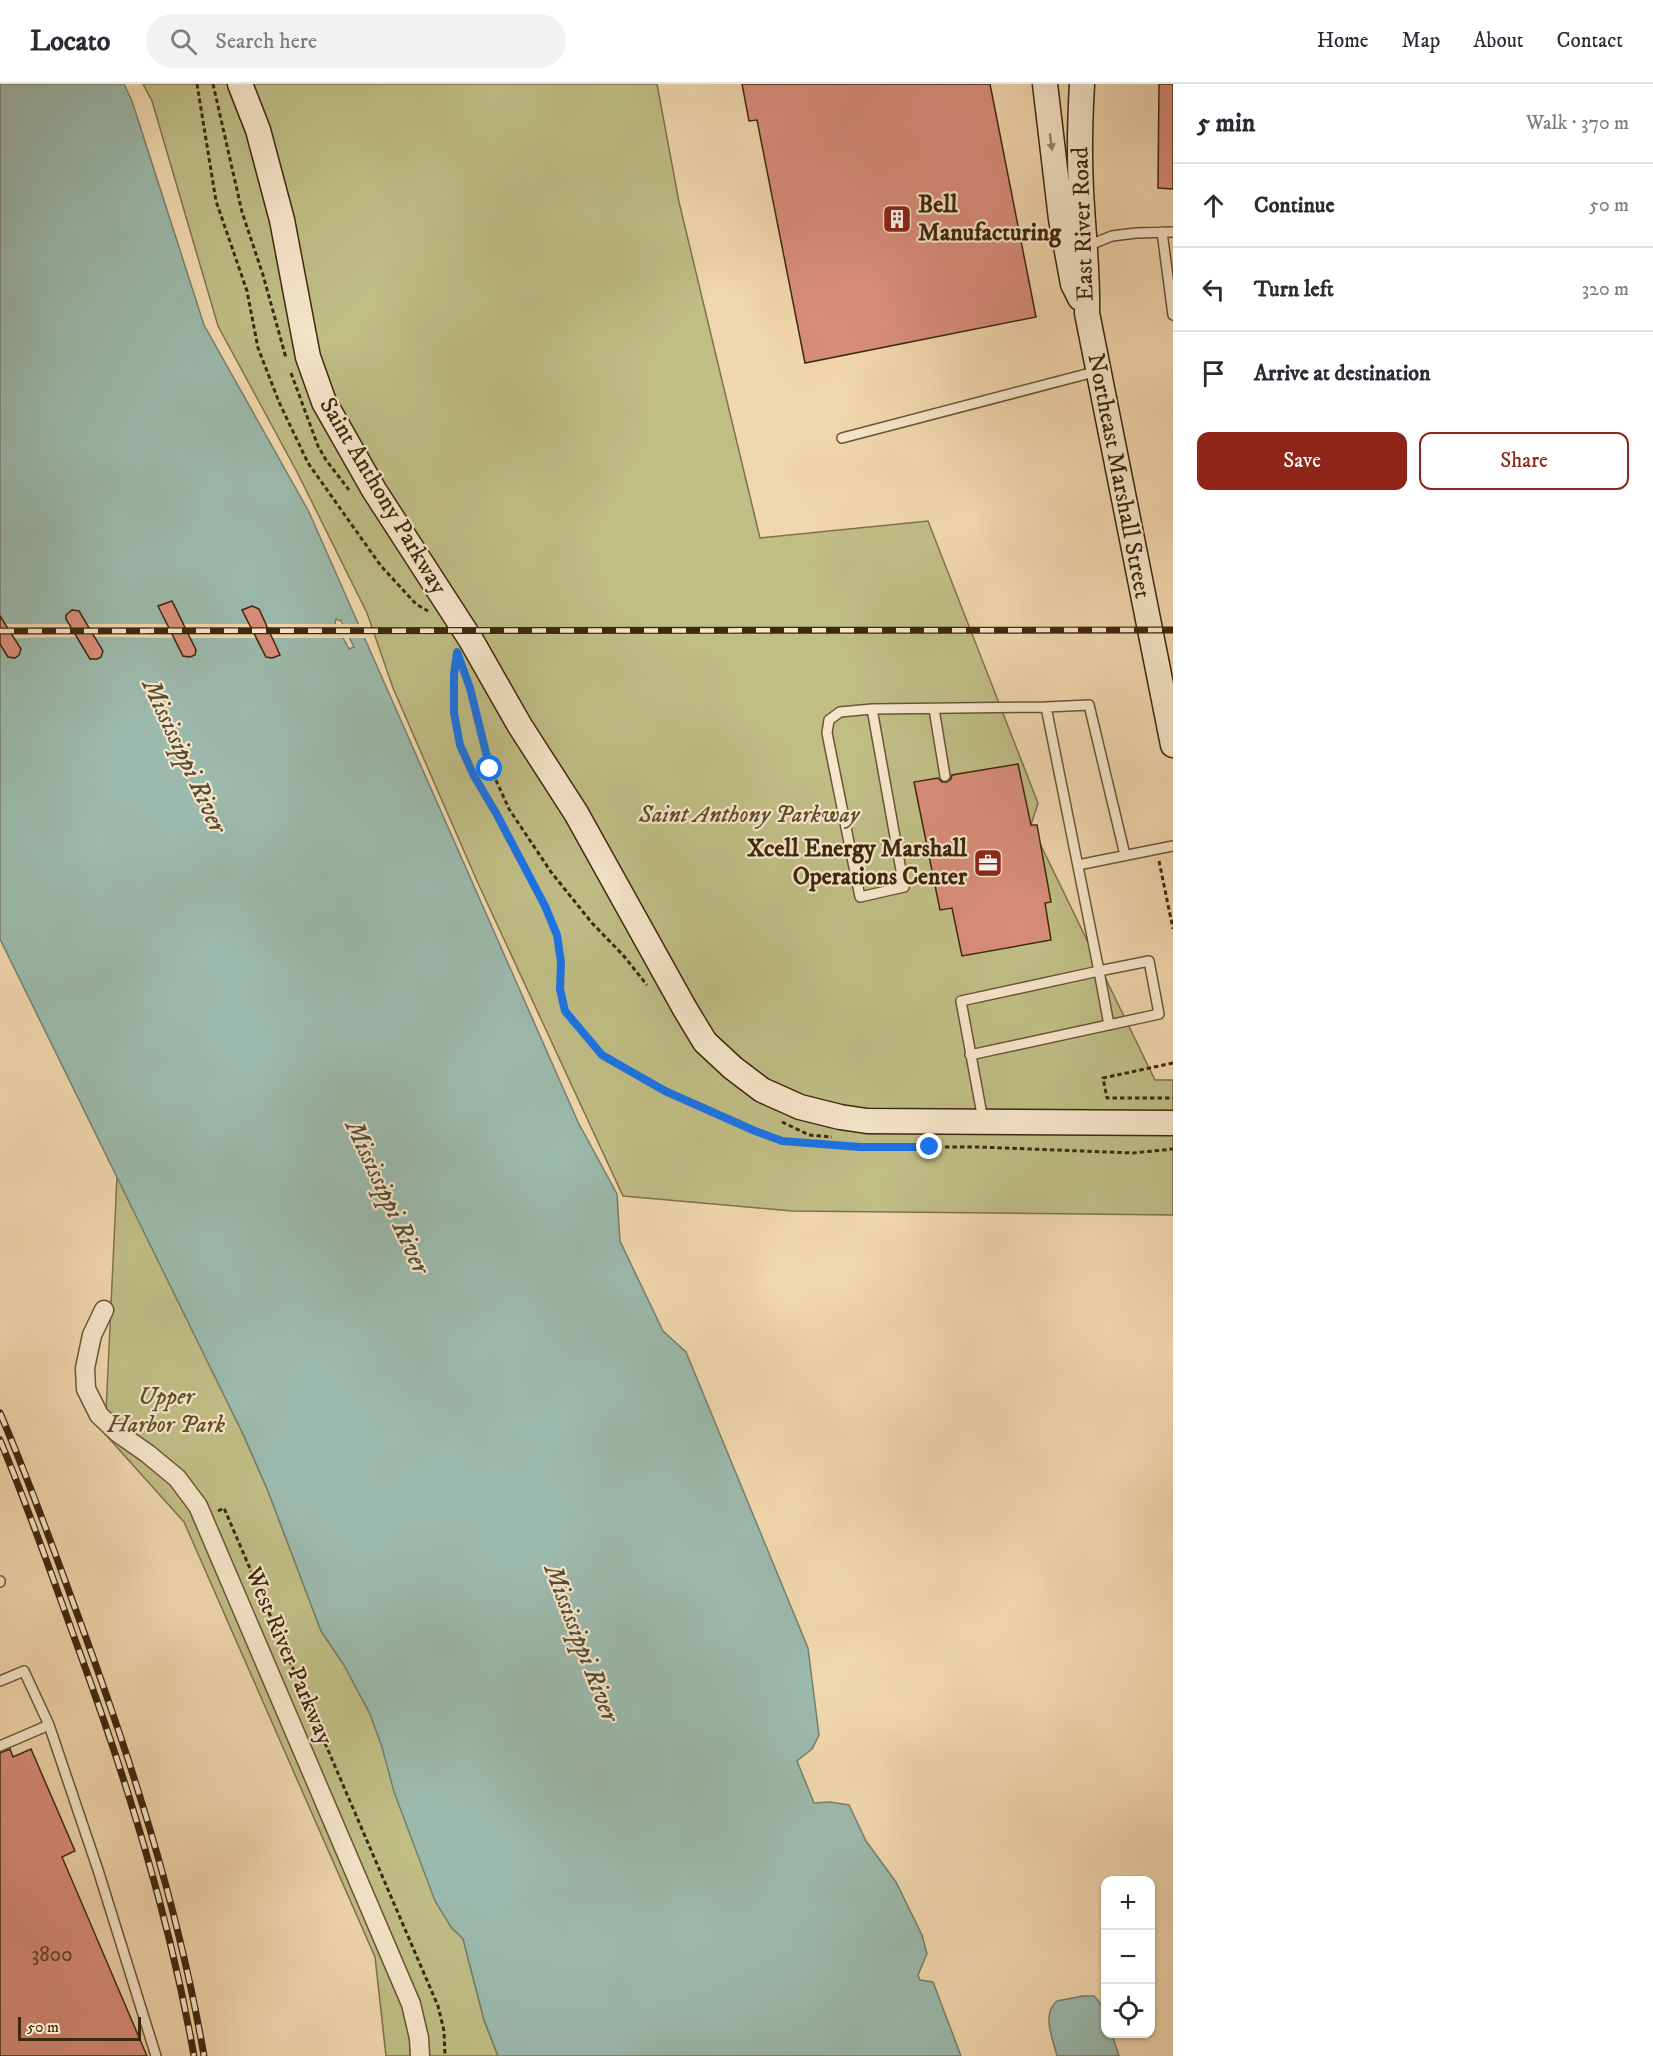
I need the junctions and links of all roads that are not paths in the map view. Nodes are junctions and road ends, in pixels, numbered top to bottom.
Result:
1 (240, 84) edge
2 (1046, 84) edge
3 (1082, 84) edge
4 (1162, 232) junction
5 (1173, 232) edge
6 (1076, 249) junction
7 (1087, 313) joint
8 (1173, 315) edge
9 (1098, 371) junction
10 (842, 438) dead end
11 (1047, 707) junction
12 (872, 709) junction
13 (934, 709) junction
14 (1173, 745) edge
15 (945, 776) dead end
16 (1173, 846) edge
17 (1125, 855) junction
18 (1078, 865) junction
19 (1099, 971) junction
20 (1109, 1025) junction
21 (970, 1055) junction
22 (984, 1122) junction
23 (1173, 1123) edge
24 (104, 1310) dead end
25 (0, 1681) edge
26 (49, 1725) junction
27 (0, 1746) edge
28 (156, 2056) edge
29 (420, 2056) edge

1 - 22 street, Saint Anthony Parkway
2 -> 6 street, East River Road
3 - 6 street, East River Road
4 - 5 lane
4 - 6 lane
4 - 8 lane
6 - 7 street, East River Road
7 - 9 street, Northeast Marshall Street
9 - 10 lane
9 - 14 street, Northeast Marshall Street
11 - 13 lane
11 - 17 lane
11 - 18 lane
12 - 12 lane
12 - 13 lane
13 - 15 lane
16 - 17 lane
17 - 18 lane
18 - 19 lane
19 - 20 lane
19 - 20 lane
19 - 21 lane
20 - 21 lane
21 - 22 lane
22 - 23 street, Saint Anthony Parkway
24 - 29 street, West River Parkway
25 - 26 lane
26 - 27 lane
26 - 28 lane

